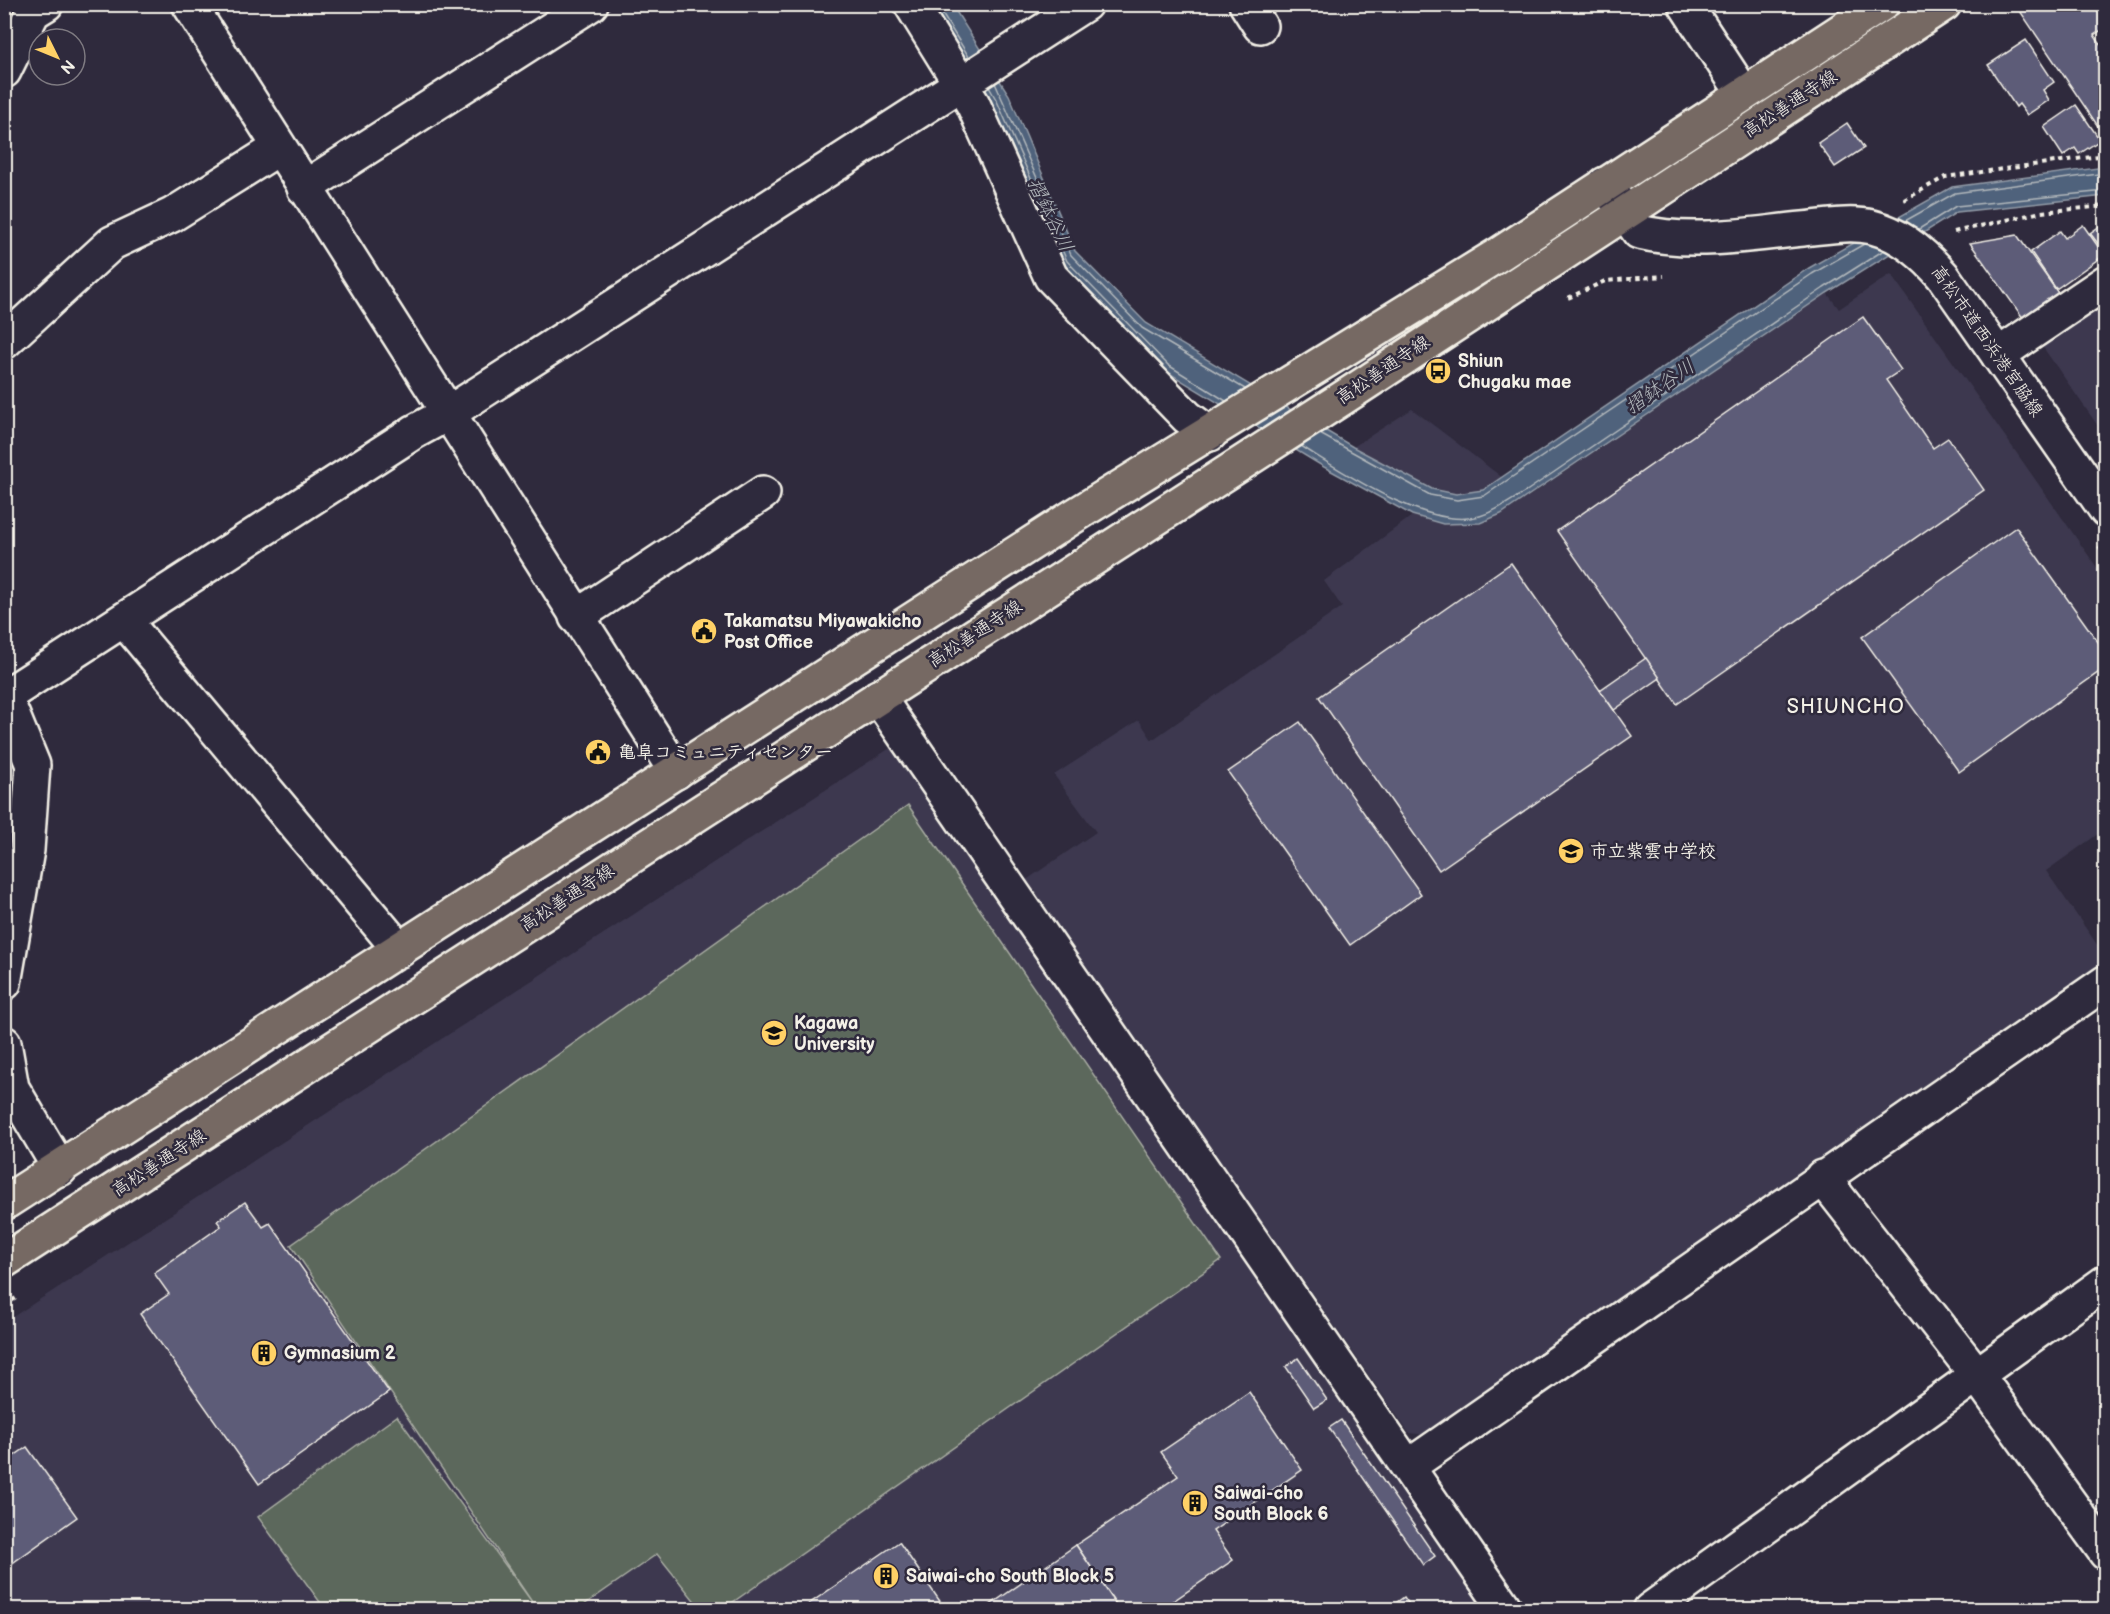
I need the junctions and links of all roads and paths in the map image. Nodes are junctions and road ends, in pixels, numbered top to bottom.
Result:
1 (46, 4) edge
2 (189, 4) edge
3 (591, 4) edge
4 (911, 4) edge
5 (1085, 4) edge
6 (1685, 4) edge
7 (1882, 4) edge
8 (1944, 4) edge
9 (4, 71) edge
10 (975, 75) junction
11 (1734, 79) dead end
12 (279, 148) junction
13 (2106, 155) edge
14 (1605, 184) junction
15 (304, 188) junction
16 (1904, 200) dead end
17 (2106, 206) edge
18 (1624, 211) junction
19 (1918, 251) junction
20 (1675, 275) dead end
21 (2106, 282) edge
22 (1562, 300) dead end
23 (4, 342) edge
24 (1998, 355) junction
25 (447, 414) junction
26 (1210, 434) junction
27 (763, 493) dead end
28 (2099, 523) edge
29 (2106, 555) edge
30 (576, 617) junction
31 (124, 620) junction
32 (5, 696) edge
33 (878, 697) junction
34 (676, 772) junction
35 (400, 950) junction
36 (2106, 982) edge
37 (4, 983) edge
38 (4, 1043) edge
39 (60, 1169) junction
40 (1822, 1177) junction
41 (4, 1203) edge
42 (4, 1261) edge
43 (2106, 1282) edge
44 (24, 1292) dead end
45 (4, 1305) edge
46 (1977, 1375) junction
47 (1409, 1466) junction
48 (2106, 1553) edge
49 (1506, 1610) edge
50 (1650, 1610) edge

1 - 9 street
2 - 12 street
3 - 15 street
4 - 10 street
5 - 10 street
6 - 11 street
7 - 14 main road, 高松善通寺線
8 - 18 main road, 高松善通寺線
10 - 25 street
10 - 26 street
12 - 15 street
12 - 23 street
13 - 16 path
14 - 18 street, 高松市道西浜港宮脇線
14 - 26 main road, 高松善通寺線
15 - 25 street
17 - 19 path
18 - 19 street, 高松市道西浜港宮脇線
18 - 33 main road, 高松善通寺線
19 - 24 street, 高松市道西浜港宮脇線
20 - 22 path
21 - 24 street
24 - 28 street, 高松市道西浜港宮脇線
25 - 30 street
25 - 31 street
26 - 34 main road, 高松善通寺線
27 - 30 street
28 - 29 path
30 - 34 street
31 - 32 street
31 - 35 street
32 - 37 street
33 - 42 main road, 高松善通寺線
33 - 47 street
34 - 35 main road, 高松善通寺線
35 - 39 main road, 高松善通寺線
36 - 40 street
38 - 39 street
39 - 41 main road, 高松善通寺線
40 - 46 street
40 - 47 street
43 - 46 street
44 - 45 path
46 - 48 street
46 - 50 street
47 - 49 street

